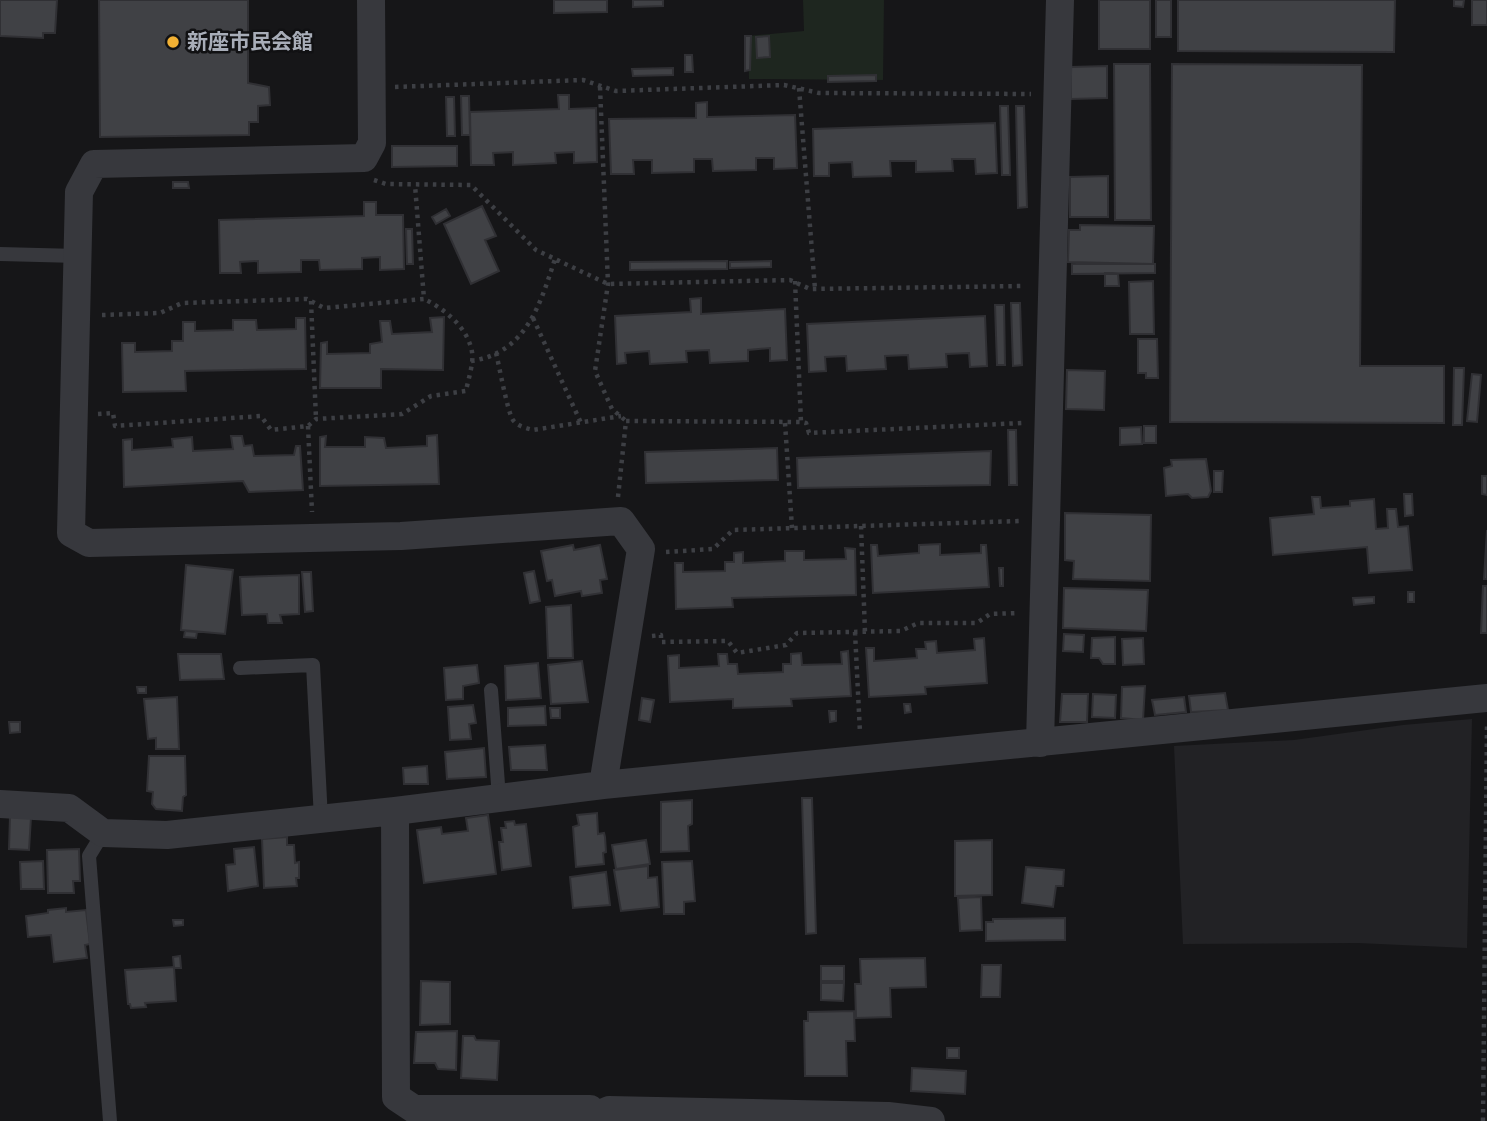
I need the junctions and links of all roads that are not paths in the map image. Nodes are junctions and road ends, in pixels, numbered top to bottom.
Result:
1 (371, 0) edge
2 (1060, 0) edge
3 (0, 254) edge
4 (78, 256) junction
5 (240, 668) dead end
6 (491, 690) dead end
7 (1487, 698) edge
8 (1040, 743) junction
9 (603, 785) junction
10 (499, 798) junction
11 (0, 804) edge
12 (395, 811) junction
13 (321, 819) junction
14 (103, 833) junction
15 (594, 1119) edge
16 (110, 1121) edge
17 (931, 1121) edge

1 - 4 street
2 - 8 street
3 - 4 lane
4 - 9 street
5 - 13 lane
6 - 10 lane
7 - 8 street
8 - 9 street
9 - 10 street
10 - 12 street
11 - 14 street
12 - 13 street
12 - 15 street
13 - 14 street
14 - 16 lane
15 - 17 street

